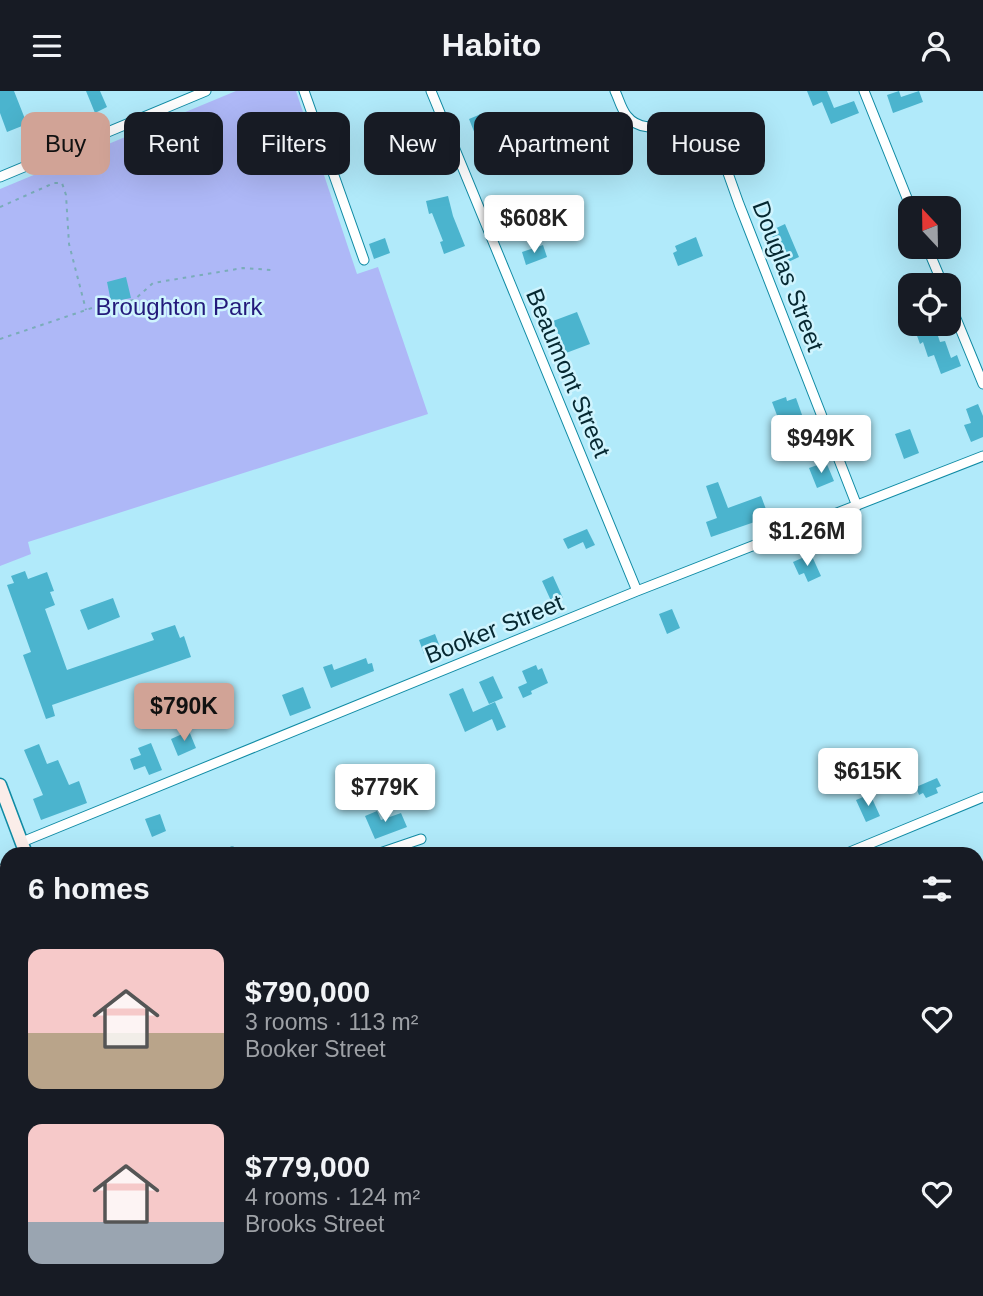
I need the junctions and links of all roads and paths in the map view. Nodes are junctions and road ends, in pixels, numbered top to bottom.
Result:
1 (304, 91) edge
2 (431, 91) edge
3 (615, 91) edge
4 (864, 91) edge
5 (200, 92) edge
6 (0, 177) edge
7 (906, 196) edge
8 (0, 207) edge
9 (364, 260) dead end
10 (271, 270) dead end
11 (86, 310) junction
12 (961, 331) edge
13 (0, 339) edge
14 (983, 384) edge
15 (983, 456) edge
16 (857, 506) junction
17 (637, 591) junction
18 (0, 785) edge
19 (983, 797) edge
20 (421, 839) dead end
21 (24, 847) edge
22 (26, 847) edge
23 (398, 847) edge
24 (873, 847) edge

1 - 9 street
2 - 17 street, Beaumont Street
3 - 16 street, Douglas Street
4 - 7 street
5 - 6 street
8 - 11 path
10 - 11 path
11 - 13 path
12 - 14 street
15 - 16 street, Booker Street
16 - 17 street, Booker Street
17 - 22 street, Booker Street
18 - 21 street
19 - 24 street
20 - 23 street

